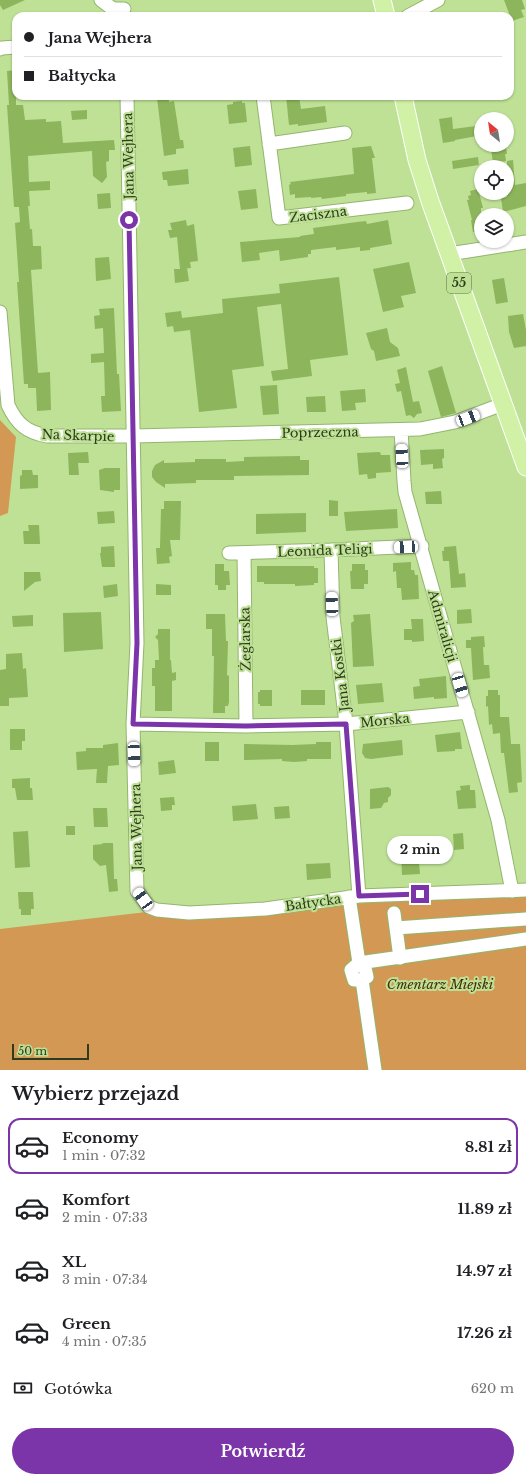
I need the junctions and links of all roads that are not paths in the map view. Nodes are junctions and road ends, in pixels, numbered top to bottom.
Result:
1 (101, 0) edge
2 (382, 0) edge
3 (438, 0) edge
4 (124, 8) edge
5 (385, 12) edge
6 (416, 12) edge
7 (12, 47) edge
8 (0, 49) edge
9 (127, 100) edge
10 (264, 100) edge
11 (404, 100) edge
12 (345, 133) dead end
13 (269, 144) junction
14 (407, 203) dead end
15 (526, 242) edge
16 (449, 254) junction
17 (0, 312) edge
18 (503, 404) junction
19 (401, 430) junction
20 (134, 436) junction
21 (526, 467) edge
22 (422, 546) junction
23 (331, 550) junction
24 (229, 553) dead end
25 (244, 553) junction
26 (468, 712) junction
27 (133, 724) junction
28 (346, 724) junction
29 (246, 726) junction
30 (526, 890) edge
31 (512, 891) junction
32 (354, 896) junction
33 (149, 907) joint
34 (394, 913) dead end
35 (526, 919) edge
36 (396, 928) junction
37 (526, 939) edge
38 (400, 958) junction
39 (359, 964) junction
40 (375, 1070) edge

1 - 4 street
2 - 5 main road
3 - 6 street
7 - 8 street
9 - 20 street, Jana Wejhera
10 - 13 street, Zaciszna
11 - 16 main road, 55
12 - 13 street
13 - 14 street, Zaciszna
15 - 16 street
16 - 18 main road, 55
17 - 20 street, Na Skarpie
18 - 19 street, Poprzeczna
18 - 21 main road, 55
19 - 20 street, Poprzeczna
19 - 22 street, Admiralicji
20 - 27 street, Jana Wejhera
22 - 23 street, Leonida Teligi
22 - 26 street, Admiralicji
23 - 25 street, Leonida Teligi
23 - 28 street, Jana Kostki
24 - 25 street, Leonida Teligi
25 - 29 street, Żeglarska
26 - 28 street, Morska
26 - 31 street, Admiralicji
27 - 29 street, Morska
27 - 33 street, Jana Wejhera
28 - 29 street, Morska
28 - 32 street, Jana Kostki
30 - 31 street, Bałtycka
31 - 32 street, Bałtycka
32 - 33 street, Bałtycka
32 - 39 street, Jana Kostki
34 - 36 street
35 - 36 street
36 - 38 street
37 - 38 street
38 - 39 street
39 - 40 street, Jana Kostki

